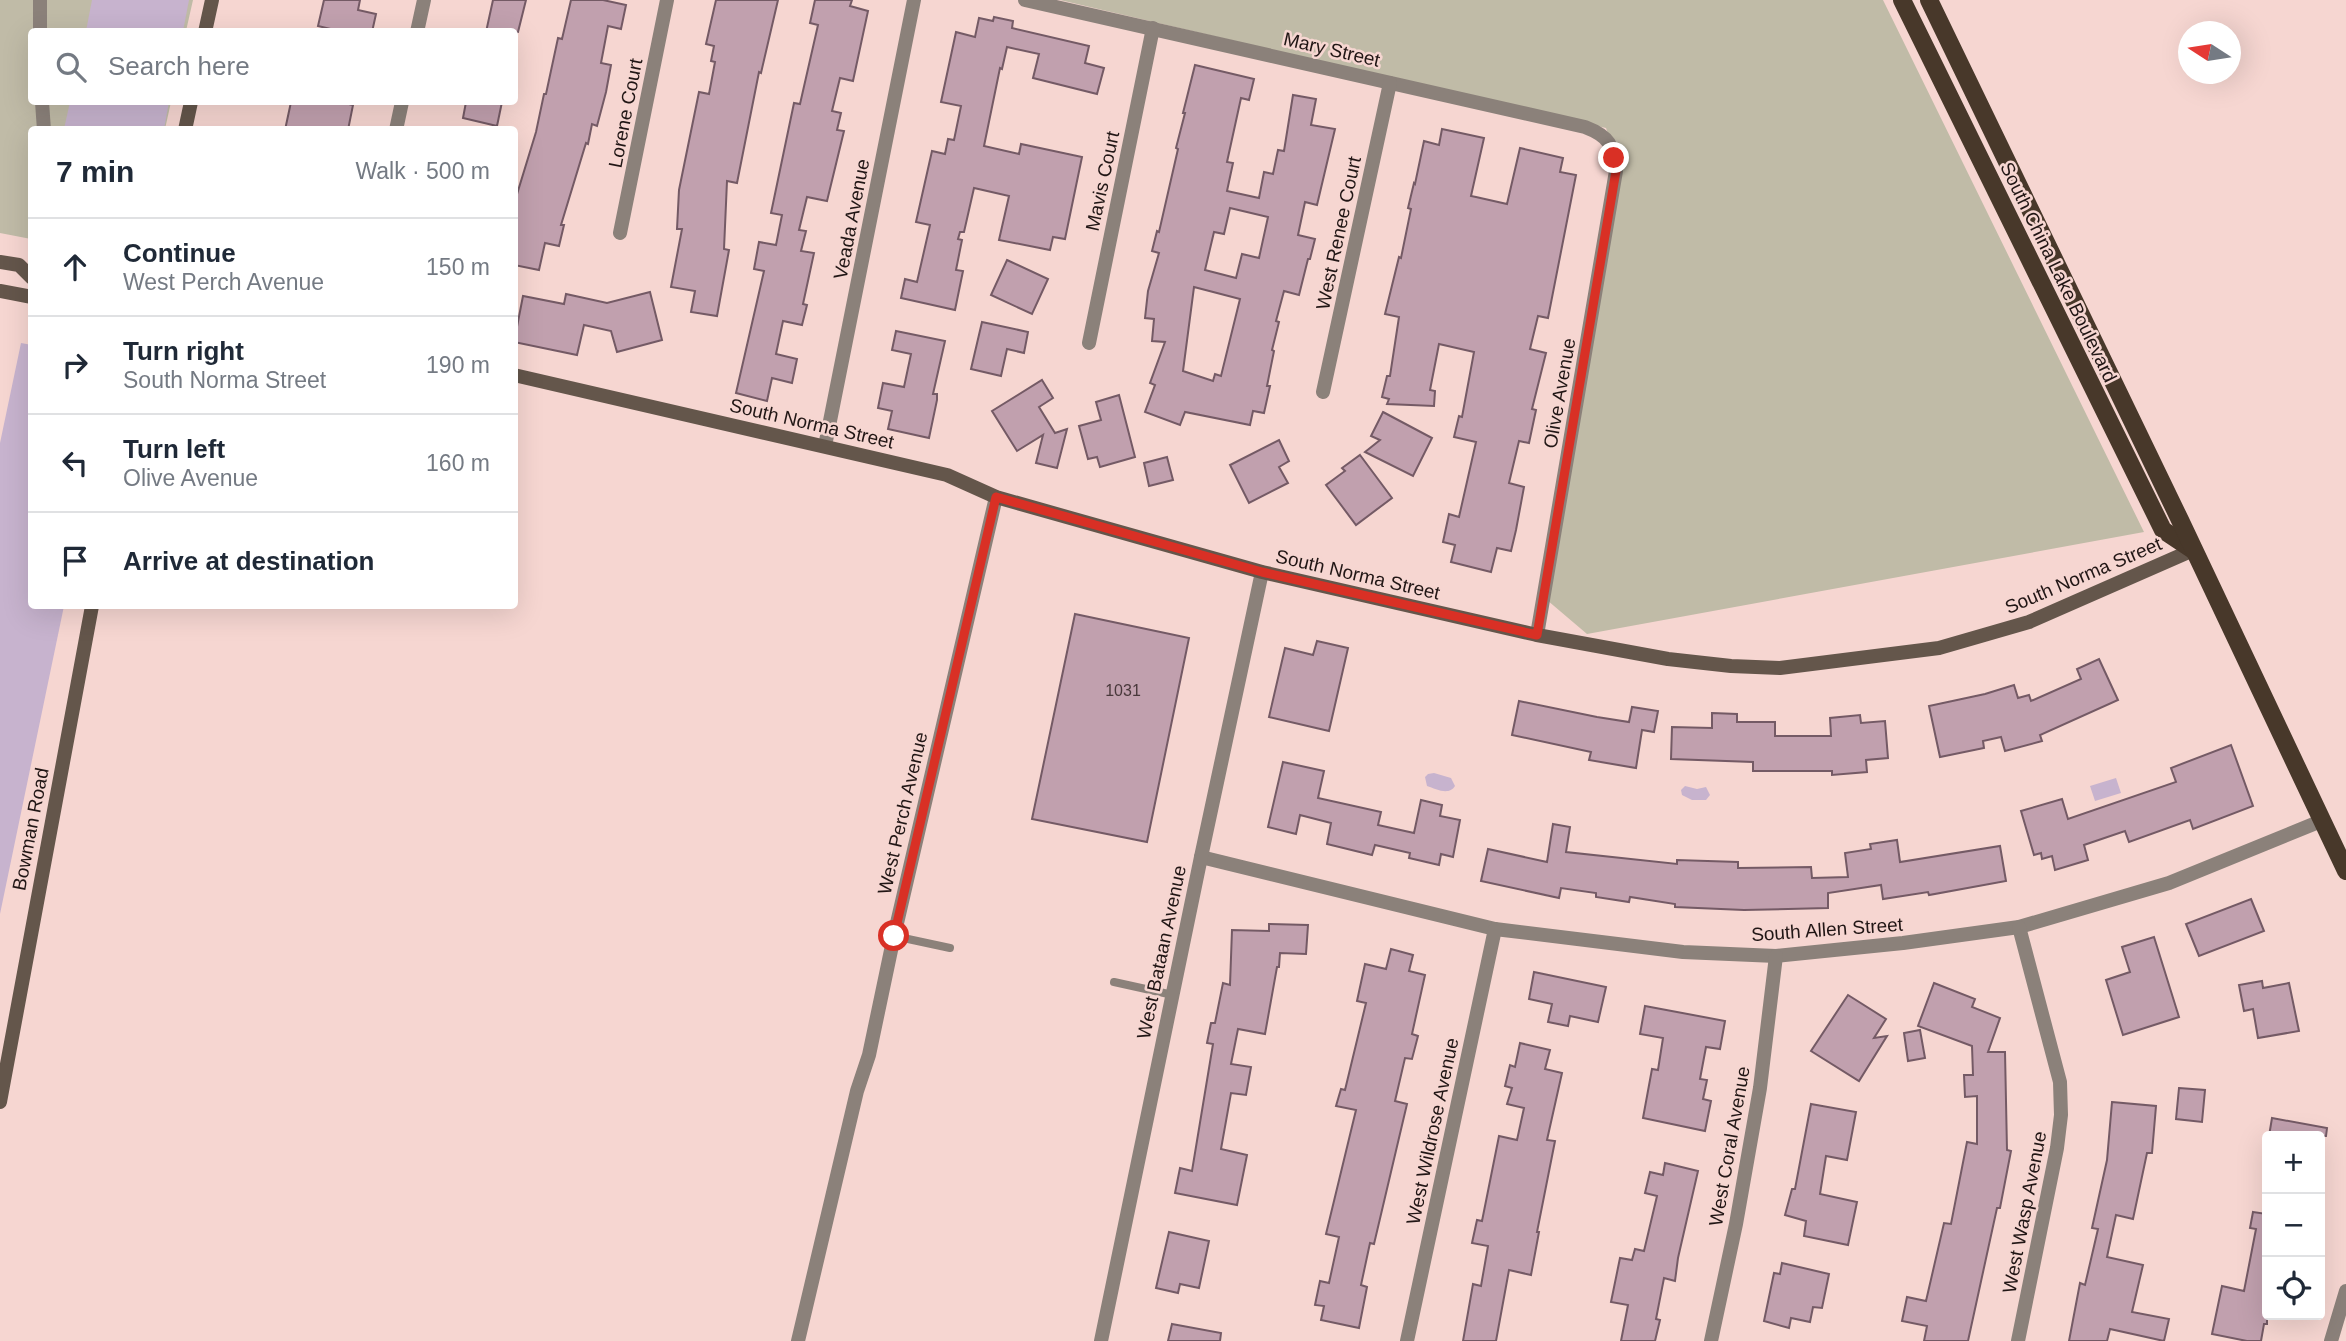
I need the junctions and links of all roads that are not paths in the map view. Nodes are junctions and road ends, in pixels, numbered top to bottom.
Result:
1 (40, 0) edge
2 (212, 0) edge
3 (424, 0) edge
4 (667, 0) edge
5 (914, 0) edge
6 (1025, 0) edge
7 (1902, 0) edge
8 (1929, 0) edge
9 (40, 28) edge
10 (206, 28) edge
11 (418, 28) edge
12 (1153, 28) junction
13 (1390, 83) junction
14 (42, 105) edge
15 (190, 105) edge
16 (401, 105) edge
17 (44, 126) edge
18 (186, 126) edge
19 (397, 126) edge
20 (1614, 158) joint
21 (620, 233) dead end
22 (0, 262) edge
23 (28, 274) edge
24 (0, 291) edge
25 (28, 296) edge
26 (1088, 343) dead end
27 (518, 376) edge
28 (1323, 392) dead end
29 (825, 446) junction
30 (996, 497) junction
31 (2193, 550) junction
32 (1262, 572) junction
33 (91, 609) edge
34 (1537, 635) junction
35 (2321, 821) junction
36 (1200, 857) junction
37 (2346, 871) edge
38 (2019, 927) junction
39 (1495, 929) junction
40 (894, 936) junction
41 (950, 948) dead end
42 (1776, 956) junction
43 (1114, 982) dead end
44 (1172, 995) junction
45 (0, 1102) edge
46 (2346, 1292) edge
47 (798, 1341) edge
48 (1101, 1341) edge
49 (1407, 1341) edge
50 (1711, 1341) edge
51 (2018, 1341) edge
52 (2331, 1341) edge

1 - 9 street
2 - 10 street
3 - 11 street
4 - 21 street, Lorene Court
5 - 29 street, Veada Avenue
6 - 12 street, Mary Street
7 - 31 main road, South China Lake Boulevard
8 - 31 main road, South China Lake Boulevard
12 - 13 street, Mary Street
12 - 26 street, Mavis Court
13 - 20 street, Mary Street
13 - 28 street, West Renee Court
14 - 17 street
15 - 18 street
16 - 19 street
20 - 34 street, Olive Avenue
22 - 23 street
24 - 25 street
27 - 29 street, South Norma Street
29 - 30 street, South Norma Street
30 - 32 street, South Norma Street
30 - 40 street, West Perch Avenue
31 - 34 street, South Norma Street
31 - 35 main road, South China Lake Boulevard
32 - 34 street, South Norma Street
32 - 36 street, West Bataan Avenue
33 - 45 street, Bowman Road
35 - 37 main road, South China Lake Boulevard
35 - 38 street, South Allen Street
36 - 39 street, South Allen Street
36 - 44 street, West Bataan Avenue
38 - 42 street, South Allen Street
38 - 51 street, West Wasp Avenue
39 - 42 street, South Allen Street
39 - 49 street, West Wildrose Avenue
40 - 41 lane
40 - 47 street, West Perch Avenue
42 - 50 street, West Coral Avenue
43 - 44 lane
44 - 48 street, West Bataan Avenue
46 - 52 street

